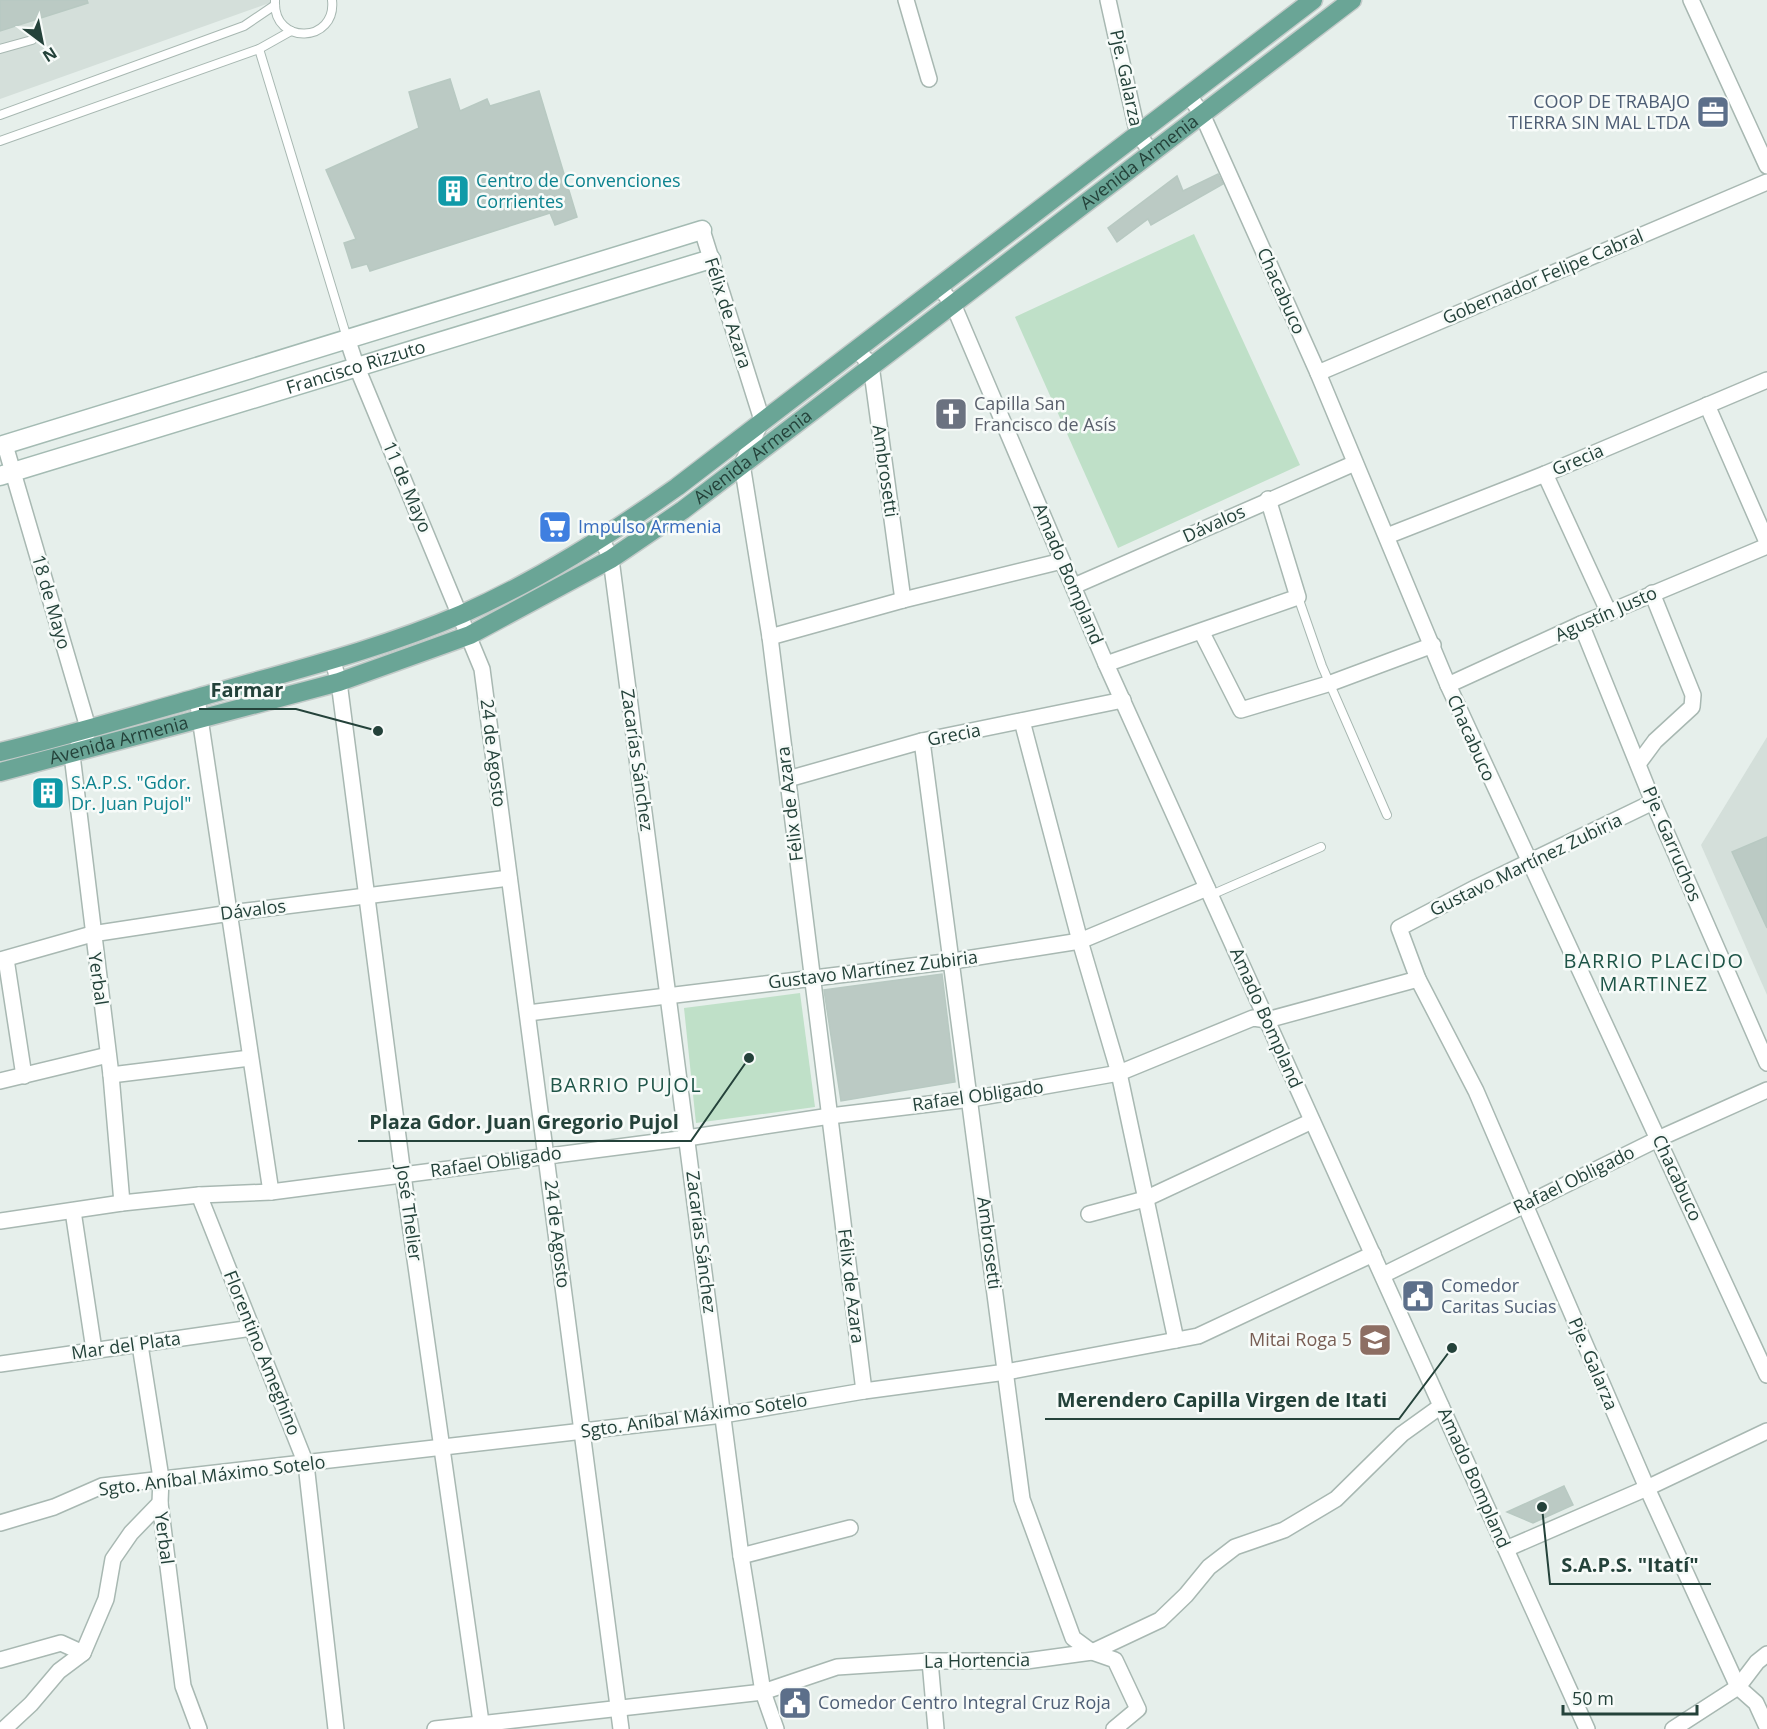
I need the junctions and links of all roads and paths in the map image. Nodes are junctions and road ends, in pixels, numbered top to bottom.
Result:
1 (332, 0) edge
2 (906, 0) edge
3 (1108, 0) edge
4 (1313, 0) edge
5 (1352, 0) edge
6 (1691, 0) edge
7 (275, 2) edge
8 (291, 31) junction
9 (32, 40) dead end
10 (0, 49) edge
11 (259, 49) junction
12 (929, 79) dead end
13 (1189, 96) junction
14 (1202, 114) junction
15 (0, 115) edge
16 (1138, 135) junction
17 (0, 141) edge
18 (1152, 152) junction
19 (1767, 166) edge
20 (1767, 182) edge
21 (702, 230) joint
22 (711, 259) junction
23 (938, 286) junction
24 (953, 304) junction
25 (347, 338) junction
26 (856, 349) junction
27 (356, 365) junction
28 (871, 365) junction
29 (1318, 373) junction
30 (1767, 380) edge
31 (1707, 405) junction
32 (762, 420) junction
33 (2, 445) edge
34 (1355, 463) junction
35 (742, 464) junction
36 (6, 474) edge
37 (1545, 474) junction
38 (1268, 499) junction
39 (1387, 536) junction
40 (602, 540) junction
41 (1767, 544) edge
42 (611, 559) junction
43 (1062, 561) junction
44 (1074, 586) junction
45 (1652, 593) junction
46 (1298, 597) junction
47 (903, 600) junction
48 (1609, 613) junction
49 (461, 614) junction
50 (1581, 624) junction
51 (1202, 633) junction
52 (470, 634) junction
53 (770, 637) junction
54 (1433, 645) junction
55 (333, 662) junction
56 (1106, 664) junction
57 (339, 682) junction
58 (1330, 683) junction
59 (1448, 685) junction
60 (197, 698) junction
61 (1123, 700) junction
62 (201, 719) junction
63 (1022, 721) junction
64 (89, 730) junction
65 (921, 741) junction
66 (0, 752) edge
67 (72, 755) junction
68 (1638, 764) junction
69 (0, 772) edge
70 (788, 779) junction
71 (1653, 802) junction
72 (1387, 815) dead end
73 (1321, 847) dead end
74 (1528, 863) junction
75 (509, 878) junction
76 (1209, 891) junction
77 (369, 896) junction
78 (230, 913) junction
79 (1400, 928) joint
80 (92, 934) junction
81 (1080, 941) junction
82 (3, 960) edge
83 (953, 961) junction
84 (811, 977) junction
85 (1418, 979) junction
86 (669, 997) junction
87 (528, 1013) junction
88 (1267, 1020) junction
89 (108, 1055) junction
90 (250, 1058) junction
91 (1767, 1063) edge
92 (1119, 1073) junction
93 (111, 1075) junction
94 (24, 1076) junction
95 (0, 1081) edge
96 (1767, 1090) edge
97 (970, 1099) junction
98 (830, 1116) junction
99 (1312, 1121) junction
100 (687, 1138) junction
101 (1659, 1138) junction
102 (546, 1155) junction
103 (403, 1175) junction
104 (270, 1192) junction
105 (199, 1195) junction
106 (1145, 1199) junction
107 (122, 1203) junction
108 (1524, 1205) junction
109 (74, 1211) junction
110 (1089, 1214) dead end
111 (0, 1221) edge
112 (1373, 1254) junction
113 (1383, 1275) junction
114 (252, 1328) junction
115 (1176, 1340) junction
116 (140, 1345) junction
117 (94, 1350) junction
118 (0, 1364) edge
119 (1006, 1372) junction
120 (1767, 1375) edge
121 (864, 1391) junction
122 (1441, 1406) junction
123 (723, 1415) junction
124 (1767, 1431) edge
125 (583, 1432) junction
126 (441, 1448) junction
127 (306, 1464) junction
128 (161, 1478) junction
129 (1647, 1488) junction
130 (160, 1503) junction
131 (0, 1523) edge
132 (850, 1528) dead end
133 (1506, 1548) junction
134 (741, 1556) junction
135 (1092, 1652) junction
136 (83, 1653) junction
137 (1767, 1654) edge
138 (0, 1660) edge
139 (930, 1661) junction
140 (1738, 1687) junction
141 (763, 1692) junction
142 (618, 1708) junction
143 (3, 1725) edge
144 (482, 1727) edge
145 (1767, 1727) edge
146 (199, 1729) edge
147 (336, 1729) edge
148 (435, 1729) edge
149 (621, 1729) edge
150 (776, 1729) edge
151 (936, 1729) edge
152 (1114, 1729) edge
153 (1587, 1729) edge
154 (1673, 1729) edge

1 - 8 lane
2 - 12 street
3 - 16 street, Pje. Galarza
4 - 13 main road, Avenida Armenia
5 - 14 main road, Avenida Armenia
6 - 19 street
7 - 8 lane
7 - 15 lane
8 - 11 lane
9 - 10 lane
11 - 17 lane
11 - 25 lane
13 - 14 street, Chacabuco
13 - 16 main road, Avenida Armenia
14 - 18 main road, Avenida Armenia
14 - 29 street, Chacabuco
16 - 18 street, Pje. Galarza
16 - 23 main road, Avenida Armenia
18 - 24 main road, Avenida Armenia
20 - 29 street, Gobernador Felipe Cabral
21 - 22 street, Félix de Azara
21 - 25 street, Francisco Rizzuto
22 - 27 street, Francisco Rizzuto
22 - 32 street, Félix de Azara
23 - 24 street, Amado Bompland
23 - 26 main road, Avenida Armenia
24 - 28 main road, Avenida Armenia
24 - 43 street, Amado Bompland
25 - 27 street, 11 de Mayo
25 - 33 street, Francisco Rizzuto
26 - 28 street
26 - 32 main road, Avenida Armenia
27 - 36 street, Francisco Rizzuto
27 - 49 street, 11 de Mayo
28 - 35 main road, Avenida Armenia
28 - 47 street, Ambrosetti
29 - 34 street, Chacabuco
30 - 31 street, Grecia
31 - 37 street, Grecia
31 - 41 street
32 - 35 street
32 - 40 main road, Avenida Armenia
33 - 36 street, 18 de Mayo
34 - 38 street, Dávalos
34 - 39 street, Chacabuco
35 - 42 main road, Avenida Armenia
35 - 53 street, Félix de Azara
36 - 64 street, 18 de Mayo
37 - 39 street, Grecia
37 - 48 street
38 - 44 street, Dávalos
38 - 46 street
39 - 54 street, Chacabuco
40 - 42 street, Zacarías Sánchez
40 - 49 main road, Avenida Armenia
41 - 45 street, Agustín Justo
42 - 52 main road, Avenida Armenia
42 - 86 street, Zacarías Sánchez
43 - 44 street, Amado Bompland
43 - 47 street
44 - 56 street, Amado Bompland
45 - 48 street, Agustín Justo
45 - 68 street
46 - 51 street
46 - 58 lane
47 - 53 street
48 - 50 street, Agustín Justo
49 - 52 street, 11 de Mayo
49 - 55 main road, Avenida Armenia
50 - 59 street, Agustín Justo
50 - 68 street, Pje. Garruchos
51 - 56 street
51 - 58 street
52 - 57 main road, Avenida Armenia
52 - 75 street, 24 de Agosto
53 - 70 street, Félix de Azara
54 - 58 street
54 - 59 street, Chacabuco
55 - 57 street, José Thelier
55 - 60 main road, Avenida Armenia
56 - 61 street, Amado Bompland
57 - 62 main road, Avenida Armenia
57 - 77 street, José Thelier
58 - 72 lane
59 - 74 street, Chacabuco
60 - 62 street
60 - 64 main road, Avenida Armenia
61 - 63 street, Grecia
61 - 76 street, Amado Bompland
62 - 67 main road, Avenida Armenia
62 - 78 street
63 - 65 street, Grecia
63 - 81 street
64 - 66 main road, Avenida Armenia
64 - 67 street
65 - 70 street, Grecia
65 - 83 street, Ambrosetti
67 - 69 main road, Avenida Armenia
67 - 80 street, Yerbal
68 - 71 street, Pje. Garruchos
70 - 84 street, Félix de Azara
71 - 74 street, Gustavo Martínez Zubiria
71 - 91 street, Pje. Garruchos
73 - 76 lane
74 - 79 street, Gustavo Martínez Zubiria
74 - 101 street, Chacabuco
75 - 77 street, Dávalos
75 - 87 street, 24 de Agosto
76 - 81 street, Gustavo Martínez Zubiria
76 - 88 street, Amado Bompland
77 - 78 street, Dávalos
77 - 103 street, José Thelier
78 - 80 street, Dávalos
78 - 90 street
79 - 85 street, Pje. Galarza
80 - 82 street, Dávalos
80 - 89 street, Yerbal
81 - 83 street, Gustavo Martínez Zubiria
81 - 92 street
82 - 94 street
83 - 84 street, Gustavo Martínez Zubiria
83 - 97 street, Ambrosetti
84 - 86 street, Gustavo Martínez Zubiria
84 - 98 street, Félix de Azara
85 - 88 street
85 - 108 street, Pje. Galarza
86 - 87 street, Gustavo Martínez Zubiria
86 - 100 street, Zacarías Sánchez
87 - 102 street, 24 de Agosto
88 - 92 street, Rafael Obligado
88 - 99 street, Amado Bompland
89 - 93 street, Yerbal
89 - 94 street
90 - 93 street
90 - 104 street
92 - 97 street, Rafael Obligado
92 - 106 street
93 - 107 street, Yerbal
94 - 95 street
96 - 101 street, Rafael Obligado
97 - 98 street, Rafael Obligado
97 - 119 street, Ambrosetti
98 - 100 street, Rafael Obligado
98 - 121 street, Félix de Azara
99 - 106 street
99 - 112 street, Amado Bompland
100 - 102 street, Rafael Obligado
100 - 123 street, Zacarías Sánchez
101 - 108 street, Rafael Obligado
101 - 120 street, Chacabuco
102 - 103 street, Rafael Obligado
102 - 125 street, 24 de Agosto
103 - 104 street, Rafael Obligado
103 - 126 street, José Thelier
104 - 105 street, Rafael Obligado
105 - 107 street, Rafael Obligado
105 - 114 street, Florentino Ameghino
106 - 110 street
106 - 115 street
107 - 109 street, Rafael Obligado
108 - 113 street, Rafael Obligado
108 - 129 street, Pje. Galarza
109 - 111 street, Rafael Obligado
109 - 117 street
112 - 113 street, Amado Bompland
112 - 115 street, Sgto. Aníbal Máximo Sotelo
113 - 122 street, Amado Bompland
114 - 116 street, Mar del Plata
114 - 127 street, Florentino Ameghino
115 - 119 street, Sgto. Aníbal Máximo Sotelo
116 - 117 street, Mar del Plata
116 - 128 street, Yerbal
117 - 118 street, Mar del Plata
119 - 121 street, Sgto. Aníbal Máximo Sotelo
119 - 135 street, Ambrosetti
121 - 123 street, Sgto. Aníbal Máximo Sotelo
122 - 133 street, Amado Bompland
122 - 135 street, La Hortencia
123 - 125 street, Sgto. Aníbal Máximo Sotelo
123 - 134 street, Zacarías Sánchez
124 - 129 street
125 - 126 street, Sgto. Aníbal Máximo Sotelo
125 - 142 street, 24 de Agosto
126 - 127 street, Sgto. Aníbal Máximo Sotelo
126 - 144 street, José Thelier
127 - 128 street, Sgto. Aníbal Máximo Sotelo
127 - 147 street, Florentino Ameghino
128 - 130 street, Yerbal
128 - 131 street, Sgto. Aníbal Máximo Sotelo
129 - 133 street
129 - 140 street, Pje. Galarza
130 - 136 street
130 - 146 street, Yerbal
132 - 134 street
133 - 153 street, Amado Bompland
134 - 141 street, Zacarías Sánchez
135 - 139 street, La Hortencia
135 - 152 street, Ambrosetti
136 - 138 street
136 - 143 street
137 - 140 street
139 - 141 street, La Hortencia
139 - 151 street
140 - 145 street, Pje. Galarza
140 - 154 street
141 - 142 street, La Hortencia
141 - 150 street, Zacarías Sánchez
142 - 144 street, La Hortencia
142 - 149 street, 24 de Agosto
144 - 148 street, La Hortencia

